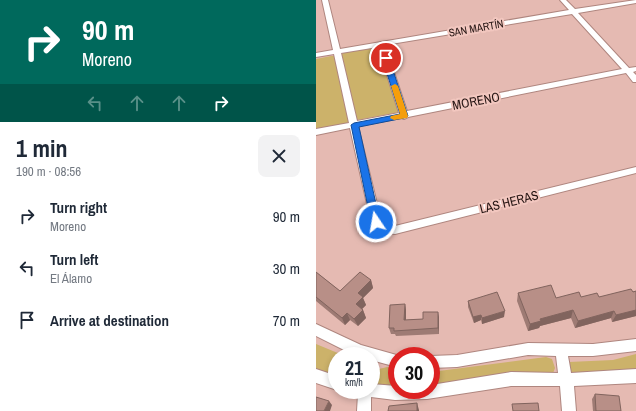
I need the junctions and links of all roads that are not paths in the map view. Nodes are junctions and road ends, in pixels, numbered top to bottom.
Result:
1 (325, 0) edge
2 (563, 0) edge
3 (636, 1) edge
4 (574, 12) junction
5 (381, 44) junction
6 (337, 51) junction
7 (316, 55) edge
8 (632, 70) edge
9 (636, 80) edge
10 (404, 116) junction
11 (354, 125) junction
12 (316, 132) edge
13 (636, 170) edge
14 (316, 330) edge
15 (636, 345) edge
16 (351, 347) edge
17 (561, 350) junction
18 (440, 361) edge
19 (316, 376) edge
20 (636, 376) edge
21 (328, 380) edge
22 (566, 380) junction
23 (380, 392) edge
24 (364, 399) edge
25 (364, 411) edge
26 (569, 411) edge

1 - 6 street
2 - 4 street
3 - 4 street, SAN MARTÍN
4 - 5 street, SAN MARTÍN
4 - 8 street
5 - 6 street, SAN MARTÍN
5 - 10 street
6 - 7 street, SAN MARTÍN
6 - 11 street
8 - 9 street
8 - 10 street, MORENO
10 - 11 street, MORENO
11 - 12 street, MORENO
11 - 13 street, LAS HERAS
14 - 16 street
15 - 17 street
17 - 18 street
17 - 22 street
19 - 21 street
20 - 22 street
22 - 23 street
22 - 26 street
24 - 25 street

